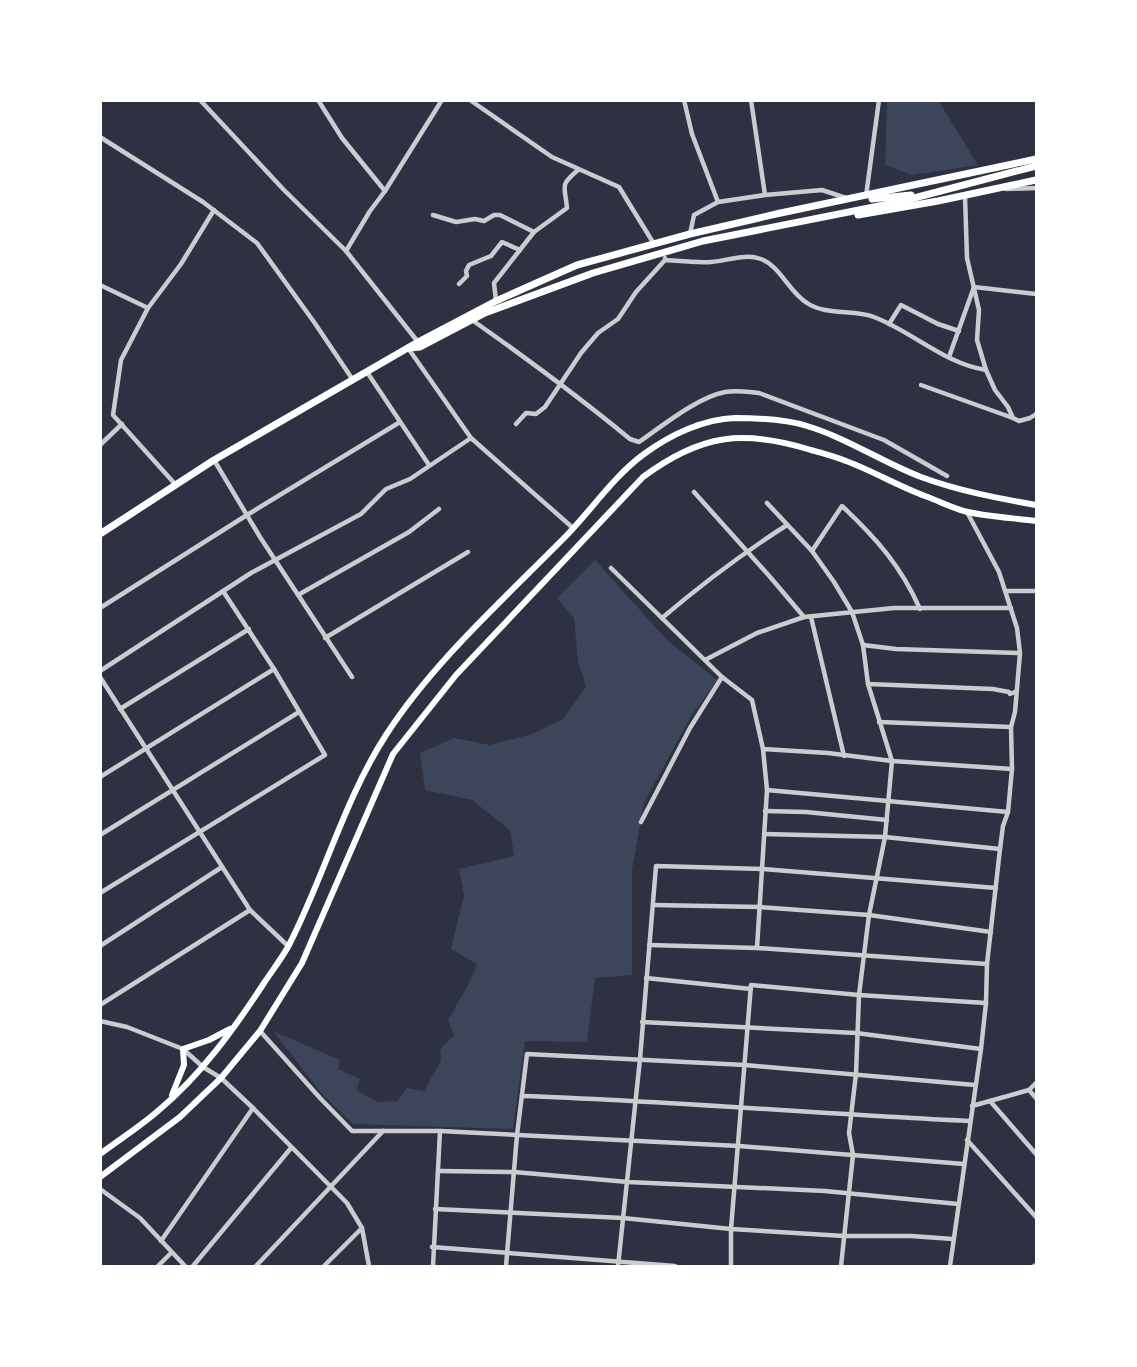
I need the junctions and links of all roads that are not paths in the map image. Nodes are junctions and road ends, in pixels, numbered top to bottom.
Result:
1 (200, 100) edge
2 (318, 100) edge
3 (470, 100) edge
4 (684, 100) edge
5 (751, 100) edge
6 (879, 100) edge
7 (440, 101) edge
8 (100, 137) edge
9 (1036, 159) edge
10 (1036, 166) edge
11 (578, 170) junction
12 (1036, 180) edge
13 (1036, 188) edge
14 (998, 189) junction
15 (385, 191) junction
16 (928, 194) junction
17 (765, 195) junction
18 (866, 196) junction
19 (964, 196) junction
20 (849, 199) junction
21 (718, 202) junction
22 (816, 206) junction
23 (214, 210) junction
24 (433, 216) dead end
25 (781, 225) junction
26 (534, 232) junction
27 (690, 234) junction
28 (654, 244) junction
29 (520, 250) junction
30 (346, 251) junction
31 (664, 252) junction
32 (665, 260) junction
33 (459, 284) dead end
34 (100, 285) edge
35 (974, 287) junction
36 (1036, 294) edge
37 (496, 301) junction
38 (148, 308) junction
39 (472, 320) junction
40 (889, 324) junction
41 (959, 331) junction
42 (418, 342) junction
43 (408, 348) junction
44 (949, 357) junction
45 (986, 370) junction
46 (367, 372) junction
47 (353, 380) junction
48 (561, 383) junction
49 (921, 385) dead end
50 (1036, 414) edge
51 (1013, 418) junction
52 (400, 422) junction
53 (122, 424) junction
54 (516, 424) dead end
55 (471, 438) junction
56 (100, 445) edge
57 (214, 460) junction
58 (429, 465) junction
59 (947, 476) dead end
60 (175, 484) junction
61 (694, 492) dead end
62 (767, 504) dead end
63 (1036, 505) edge
64 (439, 509) dead end
65 (967, 512) junction
66 (247, 515) junction
67 (1036, 520) edge
68 (787, 525) junction
69 (573, 528) junction
70 (100, 534) edge
71 (747, 550) junction
72 (812, 551) junction
73 (468, 552) dead end
74 (276, 561) junction
75 (611, 568) dead end
76 (223, 591) junction
77 (1006, 591) junction
78 (1036, 591) edge
79 (298, 595) junction
80 (100, 608) edge
81 (1011, 608) junction
82 (920, 609) junction
83 (852, 612) junction
84 (804, 617) junction
85 (811, 617) junction
86 (662, 618) junction
87 (249, 629) junction
88 (325, 638) junction
89 (863, 645) junction
90 (1020, 653) junction
91 (705, 660) junction
92 (274, 669) junction
93 (100, 671) edge
94 (722, 676) junction
95 (100, 677) edge
96 (352, 678) dead end
97 (868, 684) junction
98 (1015, 692) junction
99 (120, 709) junction
100 (299, 712) junction
101 (879, 722) junction
102 (1011, 727) junction
103 (145, 748) junction
104 (763, 749) junction
105 (844, 756) junction
106 (892, 762) junction
107 (1012, 769) junction
108 (101, 775) edge
109 (173, 789) junction
110 (766, 789) junction
111 (890, 801) junction
112 (765, 811) junction
113 (1008, 812) junction
114 (887, 820) junction
115 (641, 822) dead end
116 (200, 833) junction
117 (764, 834) junction
118 (100, 835) edge
119 (885, 837) junction
120 (1000, 849) junction
121 (222, 867) junction
122 (763, 869) junction
123 (877, 877) junction
124 (996, 888) junction
125 (100, 893) edge
126 (654, 905) junction
127 (760, 907) junction
128 (250, 910) junction
129 (869, 915) junction
130 (991, 932) junction
131 (649, 945) junction
132 (100, 946) edge
133 (288, 946) junction
134 (757, 948) junction
135 (866, 955) junction
136 (987, 964) junction
137 (646, 978) junction
138 (751, 989) junction
139 (859, 995) junction
140 (986, 1003) junction
141 (100, 1005) edge
142 (100, 1021) edge
143 (642, 1022) junction
144 (747, 1026) junction
145 (233, 1027) junction
146 (260, 1031) junction
147 (856, 1034) junction
148 (183, 1049) junction
149 (981, 1049) junction
150 (640, 1059) junction
151 (745, 1065) junction
152 (202, 1067) junction
153 (856, 1074) junction
154 (220, 1078) junction
155 (1036, 1083) edge
156 (975, 1085) junction
157 (1029, 1090) junction
158 (522, 1096) junction
159 (1036, 1098) edge
160 (635, 1099) junction
161 (169, 1100) junction
162 (990, 1101) junction
163 (972, 1106) junction
164 (253, 1108) junction
165 (741, 1108) junction
166 (851, 1115) junction
167 (969, 1121) junction
168 (383, 1131) junction
169 (440, 1131) junction
170 (517, 1135) junction
171 (967, 1140) junction
172 (631, 1141) junction
173 (739, 1146) junction
174 (291, 1148) junction
175 (100, 1154) edge
176 (1036, 1154) edge
177 (853, 1155) junction
178 (964, 1164) junction
179 (438, 1171) junction
180 (514, 1172) junction
181 (100, 1177) edge
182 (628, 1182) junction
183 (330, 1186) junction
184 (735, 1187) junction
185 (103, 1190) edge
186 (848, 1193) junction
187 (100, 1198) edge
188 (958, 1204) junction
189 (435, 1209) junction
190 (511, 1213) junction
191 (1036, 1217) edge
192 (623, 1218) junction
193 (362, 1228) junction
194 (731, 1229) junction
195 (844, 1236) junction
196 (953, 1239) junction
197 (161, 1241) junction
198 (432, 1247) junction
199 (171, 1253) junction
200 (507, 1254) junction
201 (618, 1264) edge
202 (158, 1266) edge
203 (185, 1266) edge
204 (194, 1266) edge
205 (256, 1266) edge
206 (324, 1266) edge
207 (369, 1266) edge
208 (433, 1266) edge
209 (506, 1266) edge
210 (675, 1266) edge
211 (731, 1266) edge
212 (841, 1266) edge
213 (950, 1266) edge

1 - 30 street
2 - 15 street
3 - 11 street
4 - 21 street
5 - 17 street
6 - 18 street
7 - 15 street
8 - 23 street
9 - 18 main road
10 - 16 main road
11 - 26 street
11 - 28 street
12 - 14 main road
13 - 14 street
14 - 19 main road
15 - 30 street
16 - 22 main road
16 - 25 main road
17 - 20 street
17 - 21 street
18 - 20 main road
19 - 25 main road
19 - 35 street
20 - 22 main road
21 - 27 street
22 - 27 main road
23 - 38 street
23 - 47 street
24 - 26 street
25 - 31 main road
26 - 29 street
27 - 28 main road
28 - 37 main road
29 - 33 street
29 - 37 street
30 - 42 street
31 - 32 street
31 - 39 main road
32 - 40 street
32 - 48 street
34 - 38 street
35 - 36 street
35 - 41 street
35 - 45 street
37 - 42 main road
38 - 53 street
39 - 43 main road
39 - 48 street
40 - 41 street
40 - 44 street
41 - 44 street
42 - 43 main road
43 - 46 main road
43 - 55 street
44 - 45 street
45 - 51 street
46 - 47 main road
46 - 52 street
47 - 57 main road
48 - 54 street
48 - 59 street
49 - 51 street
50 - 51 street
52 - 58 street
52 - 66 street
53 - 56 street
53 - 60 street
55 - 58 street
55 - 69 street
57 - 60 main road
57 - 66 street
58 - 74 street
60 - 70 main road
61 - 71 street
62 - 68 street
63 - 69 main road
64 - 79 street
65 - 67 main road
65 - 77 street
65 - 146 main road
66 - 74 street
66 - 80 street
68 - 71 street
68 - 72 street
69 - 133 main road
71 - 84 street
71 - 86 street
72 - 82 street
72 - 83 street
73 - 88 street
74 - 76 street
74 - 79 street
75 - 86 street
76 - 87 street
76 - 93 street
77 - 78 street
77 - 81 street
79 - 88 street
81 - 82 street
81 - 90 street
82 - 83 street
83 - 85 street
83 - 89 street
84 - 85 street
84 - 91 street
85 - 105 street
86 - 91 street
87 - 92 street
87 - 99 street
88 - 96 street
89 - 90 street
89 - 97 street
90 - 98 street
91 - 94 street
92 - 100 street
92 - 103 street
94 - 104 street
94 - 115 street
95 - 99 street
97 - 98 street
97 - 101 street
98 - 102 street
99 - 103 street
100 - 109 street
100 - 116 street
101 - 102 street
101 - 106 street
102 - 107 street
103 - 108 street
103 - 109 street
104 - 105 street
104 - 110 street
105 - 106 street
106 - 107 street
106 - 111 street
107 - 113 street
109 - 116 street
109 - 118 street
110 - 111 street
110 - 112 street
111 - 113 street
111 - 114 street
112 - 114 street
112 - 117 street
113 - 120 street
114 - 119 street
116 - 121 street
116 - 125 street
117 - 119 street
117 - 122 street
119 - 120 street
119 - 123 street
120 - 124 street
121 - 128 street
121 - 132 street
122 - 123 street
122 - 126 street
122 - 127 street
123 - 124 street
123 - 129 street
124 - 130 street
126 - 127 street
126 - 131 street
127 - 129 street
127 - 134 street
128 - 133 street
128 - 141 street
129 - 130 street
129 - 135 street
130 - 136 street
131 - 134 street
131 - 137 street
133 - 145 main road
134 - 135 street
135 - 136 street
135 - 139 street
136 - 140 street
137 - 138 street
137 - 143 street
138 - 139 street
138 - 144 street
139 - 140 street
139 - 147 street
140 - 149 street
142 - 148 street
143 - 144 street
143 - 150 street
144 - 147 street
144 - 151 street
145 - 148 main road
145 - 152 main road
146 - 154 main road
146 - 168 street
147 - 149 street
147 - 153 street
148 - 152 street
148 - 161 main road
149 - 156 street
150 - 151 street
150 - 158 street
150 - 160 street
151 - 153 street
151 - 165 street
152 - 154 street
152 - 161 main road
153 - 156 street
153 - 166 street
154 - 164 street
154 - 181 main road
155 - 157 street
156 - 163 street
157 - 159 street
157 - 162 street
158 - 160 street
158 - 170 street
160 - 165 street
160 - 172 street
161 - 175 main road
162 - 163 street
162 - 176 street
163 - 167 street
164 - 174 street
164 - 197 street
165 - 166 street
165 - 173 street
166 - 167 street
166 - 177 street
167 - 171 street
168 - 169 street
168 - 183 street
169 - 170 street
169 - 179 street
170 - 172 street
170 - 180 street
171 - 178 street
171 - 191 street
172 - 173 street
172 - 182 street
173 - 177 street
173 - 184 street
174 - 183 street
174 - 204 street
177 - 178 street
177 - 186 street
178 - 188 street
179 - 180 street
179 - 189 street
180 - 182 street
180 - 190 street
182 - 184 street
182 - 192 street
183 - 193 street
183 - 205 street
184 - 186 street
184 - 194 street
185 - 187 street
185 - 197 street
186 - 188 street
186 - 195 street
188 - 196 street
189 - 190 street
189 - 198 street
190 - 192 street
190 - 200 street
192 - 194 street
192 - 201 street
193 - 206 street
193 - 207 street
194 - 195 street
194 - 211 street
195 - 196 street
195 - 212 street
196 - 213 street
197 - 199 street
198 - 200 street
198 - 208 street
199 - 202 street
199 - 203 street
200 - 201 street
200 - 209 street
201 - 210 street

